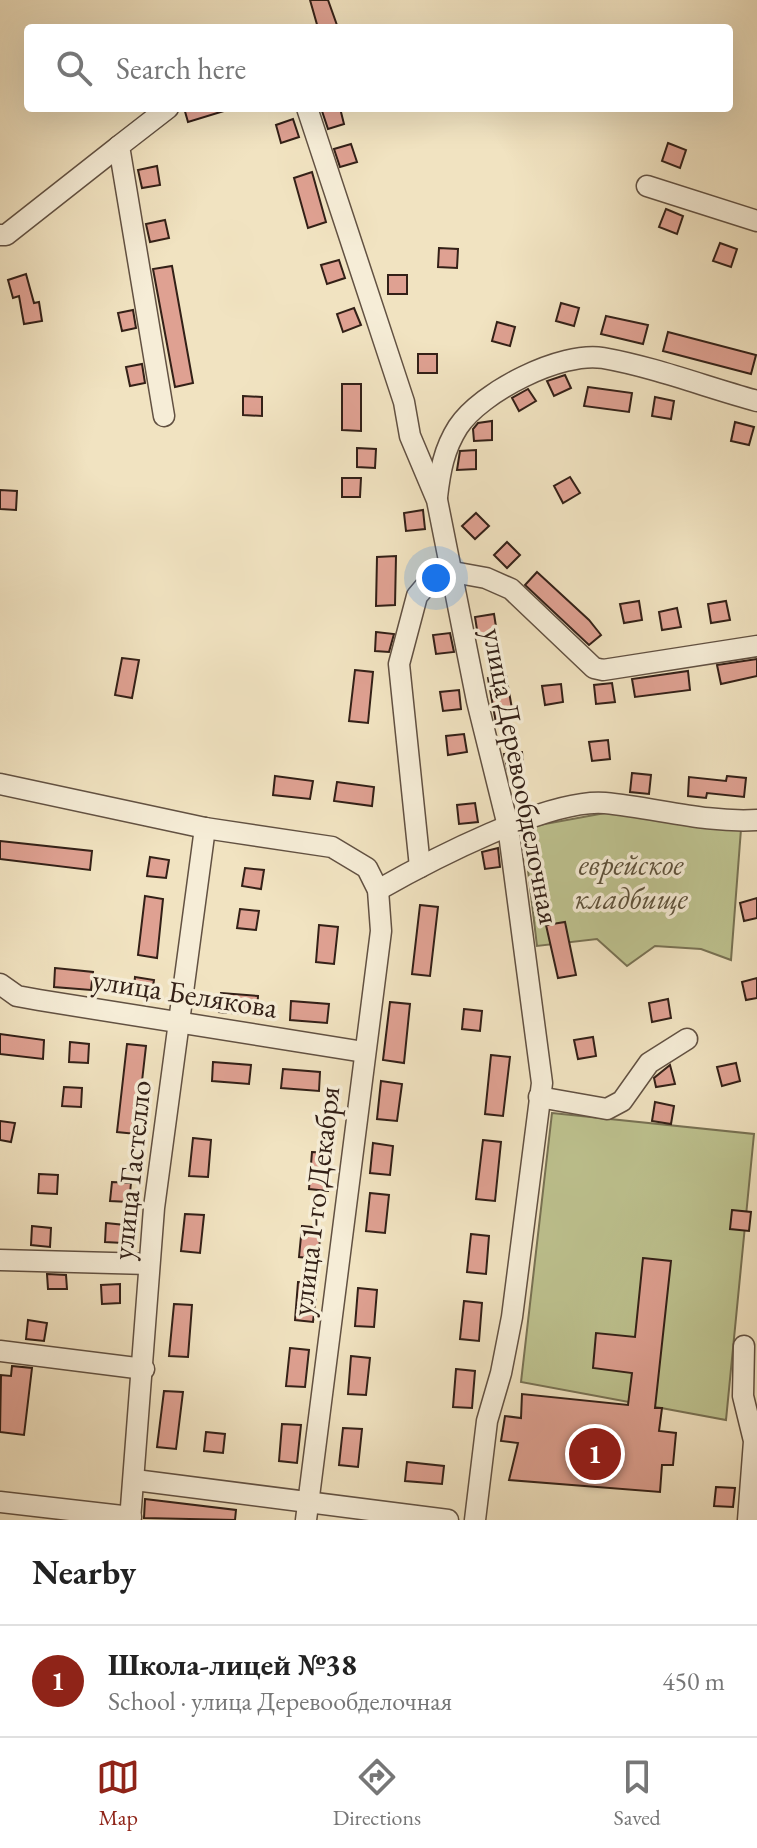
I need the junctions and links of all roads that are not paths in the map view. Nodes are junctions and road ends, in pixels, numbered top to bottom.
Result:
1 (163, 112) edge
2 (308, 112) edge
3 (119, 146) junction
4 (647, 186) dead end
5 (757, 221) edge
6 (0, 235) edge
7 (757, 401) edge
8 (164, 416) dead end
9 (437, 500) junction
10 (453, 572) junction
11 (757, 646) edge
12 (0, 784) edge
13 (508, 826) junction
14 (755, 826) edge
15 (205, 828) junction
16 (420, 867) junction
17 (378, 890) junction
18 (0, 984) edge
19 (178, 1023) junction
20 (687, 1039) dead end
21 (364, 1052) junction
22 (539, 1097) junction
23 (0, 1260) edge
24 (149, 1264) junction
25 (744, 1346) dead end
26 (0, 1351) edge
27 (144, 1369) junction
28 (135, 1480) junction
29 (0, 1502) edge
30 (307, 1512) edge
31 (130, 1519) edge
32 (448, 1520) edge
33 (475, 1520) edge
34 (748, 1520) edge

1 - 3 street
2 - 9 street, улица Деревообделочная
3 - 6 street
3 - 8 street
4 - 5 street
7 - 9 street
9 - 10 street, улица Деревообделочная
10 - 11 street
10 - 13 street, улица Деревообделочная
10 - 16 street
12 - 15 street
13 - 14 street
13 - 16 street
13 - 22 street, улица Деревообделочная
15 - 17 street
15 - 19 street, улица Гастелло
16 - 17 street
17 - 21 street, улица 1-го Декабря
18 - 19 street, улица Белякова
19 - 21 street, улица Белякова
19 - 24 street, улица Гастелло
20 - 22 street
21 - 30 street, улица 1-го Декабря
22 - 33 street, улица Деревообделочная
23 - 24 street
24 - 27 street, улица Гастелло
25 - 34 street
26 - 27 street
27 - 28 street, улица Гастелло
28 - 30 street
28 - 31 street, улица Гастелло
29 - 31 street
30 - 32 street

